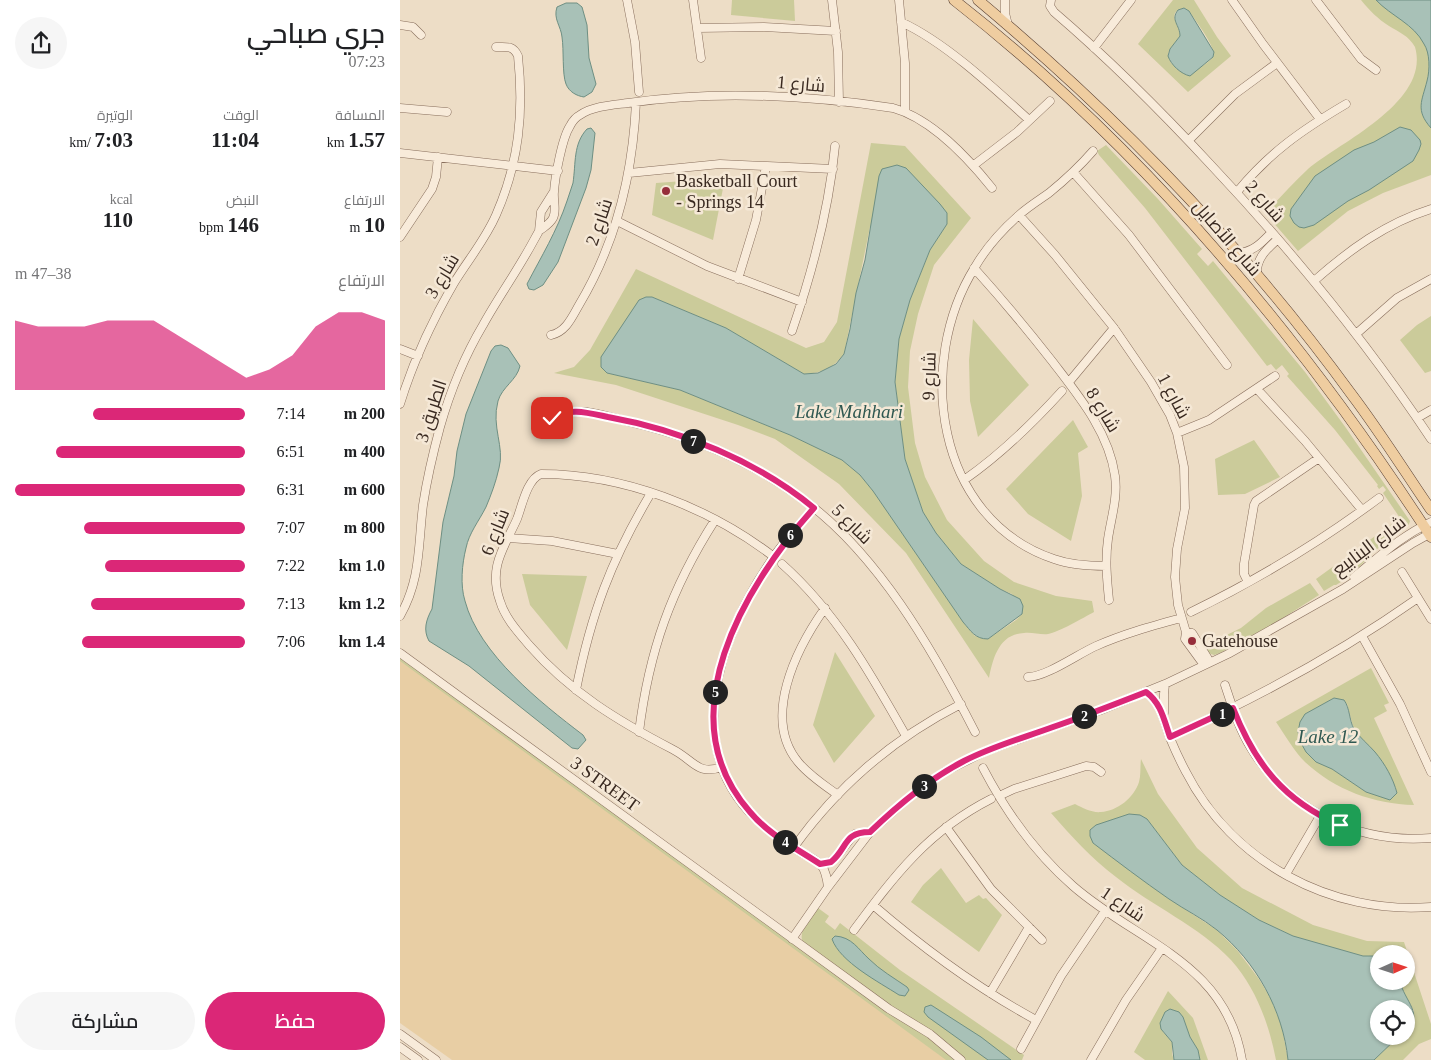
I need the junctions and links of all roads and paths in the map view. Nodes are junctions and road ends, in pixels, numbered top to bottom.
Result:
1 (693, 0) edge
2 (832, 0) edge
3 (954, 0) edge
4 (978, 0) edge
5 (1005, 0) edge
6 (1131, 0) edge
7 (1232, 0) edge
8 (1316, 0) edge
9 (630, 1) edge
10 (899, 1) edge
11 (1051, 3) edge
12 (901, 22) junction
13 (400, 25) edge
14 (1008, 25) junction
15 (698, 28) junction
16 (836, 31) junction
17 (421, 35) dead end
18 (496, 48) dead end
19 (1094, 48) junction
20 (701, 58) dead end
21 (1277, 63) junction
22 (1376, 70) dead end
23 (638, 92) dead end
24 (1050, 101) dead end
25 (636, 102) junction
26 (839, 102) junction
27 (1346, 104) dead end
28 (400, 108) edge
29 (447, 112) dead end
30 (905, 112) junction
31 (1320, 119) junction
32 (1030, 120) junction
33 (1189, 140) junction
34 (835, 146) dead end
35 (1093, 151) dead end
36 (400, 153) edge
37 (438, 157) junction
38 (974, 165) junction
39 (514, 166) junction
40 (766, 166) junction
41 (833, 169) junction
42 (558, 171) junction
43 (1073, 172) junction
44 (629, 173) junction
45 (992, 188) dead end
46 (1237, 192) junction
47 (553, 193) junction
48 (1431, 208) edge
49 (1019, 215) junction
50 (617, 221) junction
51 (539, 231) junction
52 (400, 237) edge
53 (1277, 237) junction
54 (1254, 249) junction
55 (1238, 253) junction
56 (1261, 256) junction
57 (974, 268) junction
58 (1257, 274) junction
59 (738, 279) junction
60 (1431, 279) edge
61 (1314, 281) junction
62 (802, 302) junction
63 (1114, 328) junction
64 (792, 331) dead end
65 (1356, 334) junction
66 (551, 335) dead end
67 (400, 349) edge
68 (418, 356) junction
69 (1228, 365) dead end
70 (1275, 376) dead end
71 (1068, 382) junction
72 (1257, 389) junction
73 (1062, 391) dead end
74 (400, 404) edge
75 (1431, 410) edge
76 (1417, 418) junction
77 (548, 423) dead end
78 (1177, 433) junction
79 (1431, 439) edge
80 (1320, 458) junction
81 (964, 480) junction
82 (651, 493) junction
83 (1379, 498) dead end
84 (814, 508) junction
85 (1362, 510) junction
86 (1431, 510) edge
87 (715, 520) junction
88 (1429, 531) edge
89 (507, 538) junction
90 (618, 554) junction
91 (774, 557) junction
92 (782, 564) dead end
93 (1106, 566) junction
94 (1402, 572) dead end
95 (1248, 582) junction
96 (1418, 598) junction
97 (1109, 600) dead end
98 (825, 608) junction
99 (1191, 612) dead end
100 (400, 616) edge
101 (1181, 618) junction
102 (1431, 620) edge
103 (1362, 636) junction
104 (400, 653) edge
105 (1207, 664) junction
106 (1028, 677) dead end
107 (1165, 684) junction
108 (1225, 685) dead end
109 (576, 690) junction
110 (1146, 692) junction
111 (961, 704) junction
112 (1233, 708) junction
113 (1166, 725) junction
114 (638, 732) junction
115 (975, 732) dead end
116 (906, 736) junction
117 (1170, 737) junction
118 (722, 767) junction
119 (983, 768) dead end
120 (1101, 772) dead end
121 (1431, 772) edge
122 (838, 795) junction
123 (995, 797) junction
124 (1320, 816) junction
125 (946, 827) junction
126 (870, 832) junction
127 (1431, 838) edge
128 (794, 847) junction
129 (820, 864) junction
130 (1286, 874) junction
131 (828, 887) junction
132 (873, 905) junction
133 (1431, 907) edge
134 (1105, 911) junction
135 (1029, 927) junction
136 (854, 930) dead end
137 (792, 939) junction
138 (1042, 940) dead end
139 (1162, 948) junction
140 (990, 993) junction
141 (1036, 1020) junction
142 (400, 1034) edge
143 (400, 1047) edge
144 (1021, 1049) dead end
145 (418, 1060) edge
146 (436, 1060) edge
147 (961, 1060) edge
148 (1091, 1060) edge
149 (1242, 1060) edge

1 - 15 street
2 - 16 street
3 - 88 main road, شارع الأصايل
4 - 14 main road, شارع الأصايل
5 - 14 street
6 - 19 street
7 - 21 street
8 - 22 street
9 - 23 street
10 - 12 street
11 - 19 street, شارع 2
12 - 30 street
12 - 32 street
13 - 17 street
14 - 55 main road, شارع الأصايل
15 - 16 street
15 - 20 street
16 - 26 street
18 - 39 street
19 - 33 street, شارع 2
21 - 31 street
21 - 33 street
24 - 32 street
25 - 26 street, شارع 1
25 - 42 street, شارع 1
25 - 44 street, شارع 2
26 - 30 street, شارع 1
27 - 31 street
28 - 29 street
30 - 38 street, شارع 1
31 - 46 street
32 - 38 street
33 - 46 street, شارع 2
34 - 41 street
35 - 43 street, شارع 9
36 - 37 street
37 - 39 street
37 - 52 street
38 - 45 street, شارع 1
39 - 42 street
39 - 68 street, شارع 3
40 - 41 street
40 - 44 street
40 - 59 street
41 - 62 street
42 - 47 street
43 - 49 street, شارع 9
43 - 69 street
44 - 50 street, شارع 2
46 - 53 street, شارع 2
47 - 51 street, 3 الطريق
47 - 51 street, 3 الطريق
48 - 61 street
49 - 57 street, شارع 9
49 - 63 street, شارع 1
50 - 59 street
50 - 66 street, شارع 2
51 - 100 street, 3 الطريق
53 - 54 street
53 - 56 street
53 - 61 street, شارع 2
54 - 55 street
54 - 56 street
55 - 58 main road, شارع الأصايل
56 - 58 street
57 - 71 street, شارع 8
57 - 81 street, شارع 9
58 - 86 main road, شارع الأصايل
59 - 62 street
60 - 65 street
61 - 65 street, شارع 2
62 - 64 street
63 - 71 street
63 - 78 street, شارع 1
65 - 76 street, شارع 2
67 - 68 street
68 - 74 street, شارع 3
70 - 72 street
71 - 93 street, شارع 8
72 - 78 street
72 - 80 street
73 - 81 street
75 - 76 street
76 - 79 street, شارع 2
77 - 84 street, شارع 5
78 - 101 street, شارع 1
80 - 85 street
80 - 95 street
81 - 93 street, شارع 9
82 - 87 street, شارع 6
82 - 89 street, شارع 6
82 - 90 street
83 - 85 street
84 - 91 street
84 - 111 street, شارع 5
85 - 95 street
87 - 91 street, شارع 6
87 - 114 street
88 - 105 street, شارع الينابيع
89 - 90 street
89 - 109 street, شارع 6
90 - 109 street
91 - 118 street
92 - 98 street
93 - 97 street, شارع 8
94 - 96 street
95 - 99 street
96 - 102 street
96 - 103 street
98 - 116 street
98 - 122 street
101 - 105 street, شارع 1
101 - 106 street
103 - 112 street
103 - 121 street
104 - 137 street, 3 STREET
105 - 107 street, شارع الينابيع
107 - 110 street, شارع الينابيع
107 - 113 street
108 - 112 street
109 - 114 street, شارع 6
110 - 113 street
110 - 126 street, شارع الينابيع
111 - 115 street, شارع 5
111 - 116 street
112 - 117 street
112 - 124 street
113 - 117 street
114 - 118 street, شارع 6
116 - 122 street
117 - 130 street
118 - 128 street
119 - 123 street, شارع 1
120 - 123 street
122 - 128 street
123 - 125 street
123 - 134 street, شارع 1
124 - 127 street
124 - 130 street
125 - 132 street
125 - 135 street
126 - 129 street
126 - 131 street, شارع الينابيع
128 - 129 street
129 - 131 street
130 - 133 street
131 - 137 street, شارع الينابيع
132 - 136 street
132 - 140 street
134 - 139 street, شارع 1
134 - 141 street
135 - 138 street
135 - 140 street
137 - 147 street, 3 STREET
139 - 148 street
139 - 149 street, شارع 1
140 - 141 street
141 - 144 street
142 - 146 street
143 - 145 street

